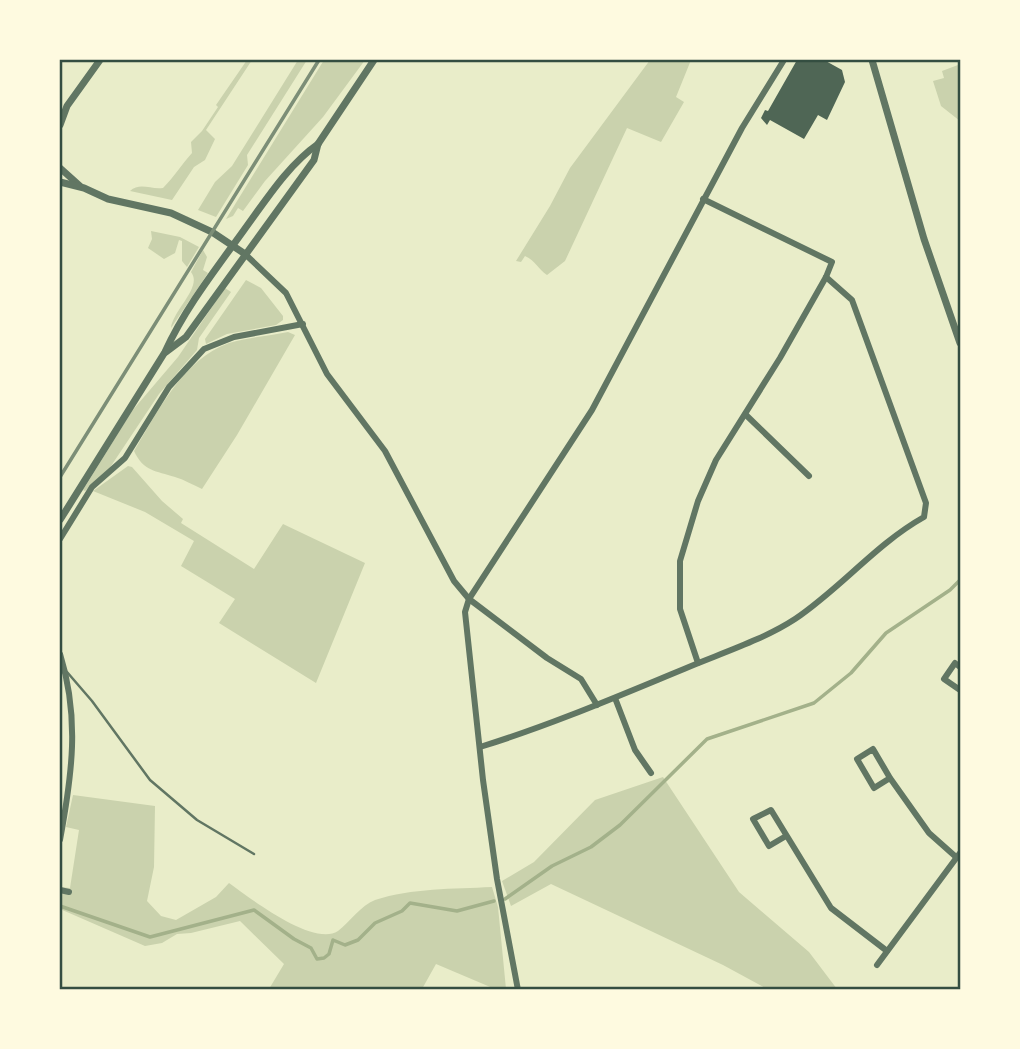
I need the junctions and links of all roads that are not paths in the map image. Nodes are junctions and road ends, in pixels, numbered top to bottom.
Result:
1 (100, 60) edge
2 (374, 60) edge
3 (784, 60) edge
4 (872, 60) edge
5 (62, 109) edge
6 (60, 125) edge
7 (318, 145) junction
8 (60, 168) edge
9 (60, 182) edge
10 (84, 188) junction
11 (704, 199) junction
12 (233, 245) junction
13 (245, 254) junction
14 (827, 277) junction
15 (303, 324) junction
16 (961, 343) edge
17 (165, 352) junction
18 (746, 415) junction
19 (809, 476) dead end
20 (60, 520) edge
21 (60, 539) edge
22 (469, 599) junction
23 (60, 654) edge
24 (698, 663) junction
25 (961, 667) edge
26 (65, 670) junction
27 (961, 690) edge
28 (615, 698) junction
29 (597, 705) junction
30 (480, 747) junction
31 (651, 774) dead end
32 (890, 778) junction
33 (786, 836) junction
34 (60, 840) edge
35 (254, 854) dead end
36 (958, 855) edge
37 (60, 890) edge
38 (68, 892) dead end
39 (887, 951) junction
40 (877, 965) dead end
41 (518, 989) edge

1 - 5 street
2 - 7 street
3 - 11 street
4 - 16 street
5 - 6 street
7 - 12 street
7 - 13 street
8 - 10 street
9 - 10 street
10 - 12 street
11 - 14 street
11 - 22 street
12 - 13 street
12 - 17 street
13 - 15 street
13 - 17 street
14 - 18 street
14 - 24 street
15 - 21 street
15 - 22 street
17 - 20 street
18 - 19 street
18 - 24 street
22 - 29 street
22 - 30 street
23 - 26 street
24 - 28 street
25 - 27 street
26 - 34 street
26 - 35 lane
28 - 29 street
28 - 31 street
29 - 30 street
30 - 41 street
32 - 32 street
32 - 36 street
33 - 33 street
33 - 39 street
36 - 39 street
37 - 38 street
39 - 40 street

